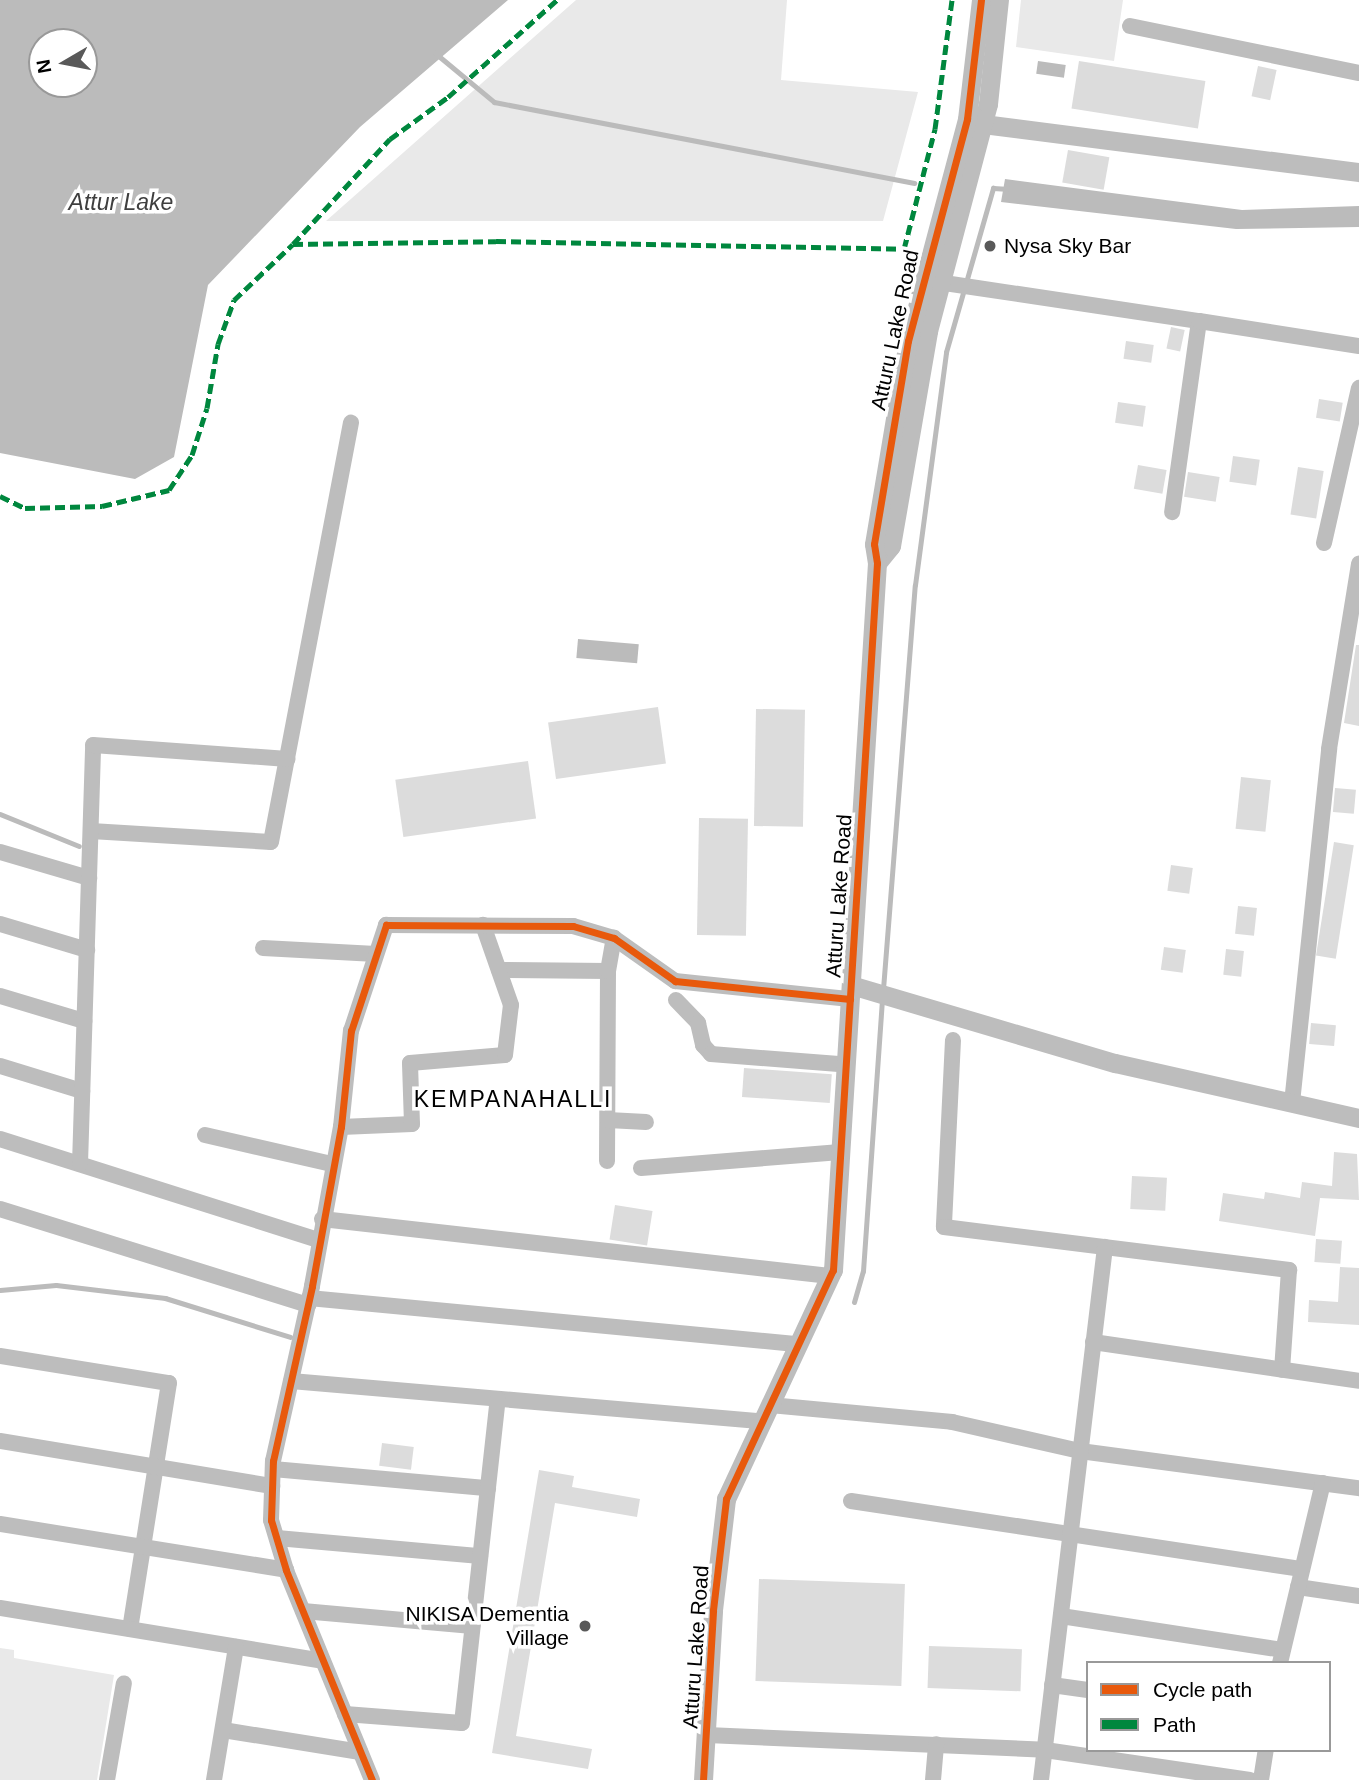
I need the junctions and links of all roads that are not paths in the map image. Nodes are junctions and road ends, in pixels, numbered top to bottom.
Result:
1 (981, 0) edge
2 (999, 0) edge
3 (1130, 26) dead end
4 (1359, 73) edge
5 (983, 124) junction
6 (1359, 172) edge
7 (931, 281) junction
8 (1199, 321) junction
9 (1359, 346) edge
10 (1359, 388) edge
11 (351, 423) dead end
12 (1172, 512) dead end
13 (1324, 543) dead end
14 (1359, 563) edge
15 (287, 759) junction
16 (90, 831) junction
17 (0, 852) edge
18 (89, 878) junction
19 (0, 924) edge
20 (483, 925) junction
21 (614, 938) junction
22 (263, 948) dead end
23 (86, 950) junction
24 (376, 954) junction
25 (499, 970) junction
26 (608, 971) junction
27 (850, 992) junction
28 (0, 996) edge
29 (676, 1000) dead end
30 (84, 1021) junction
31 (953, 1040) dead end
32 (839, 1064) dead end
33 (0, 1066) edge
34 (82, 1091) junction
35 (1292, 1103) junction
36 (1359, 1118) edge
37 (608, 1120) junction
38 (646, 1122) dead end
39 (341, 1127) junction
40 (205, 1135) dead end
41 (0, 1139) edge
42 (841, 1152) junction
43 (607, 1161) dead end
44 (80, 1164) junction
45 (332, 1164) junction
46 (641, 1168) dead end
47 (0, 1209) edge
48 (322, 1219) junction
49 (319, 1240) junction
50 (1105, 1247) junction
51 (830, 1276) junction
52 (308, 1302) junction
53 (1093, 1342) junction
54 (798, 1344) junction
55 (0, 1356) edge
56 (1282, 1370) junction
57 (291, 1381) junction
58 (1359, 1381) edge
59 (498, 1399) junction
60 (766, 1413) junction
61 (0, 1441) edge
62 (1080, 1451) junction
63 (155, 1467) junction
64 (273, 1478) junction
65 (1323, 1483) junction
66 (488, 1488) junction
67 (1359, 1488) edge
68 (851, 1501) dead end
69 (0, 1524) edge
70 (1070, 1533) junction
71 (276, 1538) junction
72 (143, 1547) junction
73 (480, 1556) junction
74 (1302, 1569) junction
75 (286, 1570) junction
76 (1298, 1587) junction
77 (1359, 1596) edge
78 (0, 1608) edge
79 (303, 1611) junction
80 (1061, 1616) junction
81 (472, 1626) junction
82 (130, 1629) junction
83 (236, 1647) junction
84 (1281, 1656) edge
85 (323, 1661) junction
86 (124, 1683) dead end
87 (1052, 1685) junction
88 (1086, 1690) edge
89 (345, 1714) junction
90 (223, 1730) junction
91 (707, 1735) junction
92 (936, 1744) junction
93 (1045, 1750) junction
94 (360, 1752) junction
95 (1266, 1752) edge
96 (107, 1780) edge
97 (214, 1780) edge
98 (372, 1780) edge
99 (704, 1780) edge
100 (933, 1780) edge
101 (1041, 1780) edge
102 (1250, 1780) edge
103 (1261, 1780) edge

1 - 7 street, Atturu Lake Road
2 - 5 street, Atturu Lake Road
3 - 4 street
5 - 6 street
5 - 7 street, Atturu Lake Road
7 - 8 street
7 - 27 street, Atturu Lake Road
8 - 9 street
8 - 12 street
10 - 13 street
11 - 15 street
14 - 35 street
15 - 16 street
15 - 16 street
16 - 18 street
17 - 18 street
18 - 23 street
19 - 23 street
20 - 21 street
20 - 24 street
20 - 25 street
21 - 26 street
21 - 27 street
22 - 24 street
23 - 30 street
24 - 39 street
25 - 26 street
25 - 39 street
26 - 37 street
27 - 35 street
27 - 42 street, Atturu Lake Road
28 - 30 street
29 - 32 street
30 - 34 street
31 - 50 street
33 - 34 street
34 - 44 street
35 - 36 street
37 - 38 street
37 - 43 street
39 - 45 street
40 - 45 street
41 - 44 street
42 - 46 street
42 - 51 street, Atturu Lake Road
44 - 49 street
45 - 48 street
47 - 52 street
48 - 49 street
48 - 51 street
49 - 52 street
50 - 53 street
50 - 56 street
51 - 54 street, Atturu Lake Road
52 - 54 street
52 - 57 street
53 - 56 street
53 - 62 street
54 - 60 street, Atturu Lake Road
55 - 63 street
56 - 58 street
57 - 59 street
57 - 64 street
59 - 60 street
59 - 66 street
60 - 62 street
60 - 91 street, Atturu Lake Road
61 - 63 street
62 - 65 street
62 - 70 street
63 - 64 street
63 - 72 street
64 - 66 street
64 - 71 street
65 - 67 street
65 - 74 street
66 - 73 street
68 - 70 street
69 - 72 street
70 - 74 street
70 - 80 street
71 - 73 street
71 - 75 street
72 - 75 street
72 - 82 street
73 - 81 street
74 - 76 street
75 - 79 street
76 - 77 street
76 - 84 street
78 - 82 street
79 - 81 street
79 - 85 street
80 - 84 street
80 - 87 street
81 - 89 street
82 - 83 street
83 - 85 street
83 - 90 street
85 - 89 street
86 - 96 street
87 - 88 street
87 - 93 street
89 - 94 street
90 - 94 street
90 - 97 street
91 - 92 street
91 - 99 street, Atturu Lake Road
92 - 93 street
92 - 100 street
93 - 101 street
93 - 102 street
94 - 98 street
95 - 103 street

